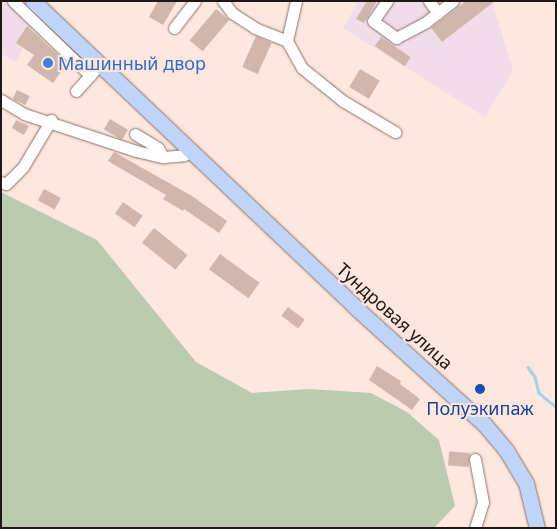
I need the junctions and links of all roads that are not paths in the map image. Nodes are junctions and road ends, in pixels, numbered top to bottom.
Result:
1 (13, 1) edge
2 (33, 1) edge
3 (196, 1) edge
4 (223, 1) edge
5 (296, 1) edge
6 (387, 1) edge
7 (429, 1) edge
8 (453, 1) edge
9 (438, 13) junction
10 (174, 28) dead end
11 (287, 41) junction
12 (95, 70) junction
13 (76, 91) dead end
14 (1, 100) edge
15 (51, 120) junction
16 (395, 132) dead end
17 (135, 134) dead end
18 (191, 151) junction
19 (163, 157) junction
20 (1, 182) edge
21 (475, 459) dead end
22 (540, 525) edge
23 (475, 528) edge

1 - 12 street
2 - 12 main road, Тундровая улица
3 - 10 street
4 - 11 street
5 - 11 street
6 - 9 street
7 - 9 street
8 - 9 street
11 - 16 street
12 - 13 street
12 - 18 main road, Тундровая улица
14 - 15 street
15 - 19 street
15 - 20 street
17 - 19 street
18 - 19 street
18 - 22 main road, Тундровая улица
21 - 23 street

